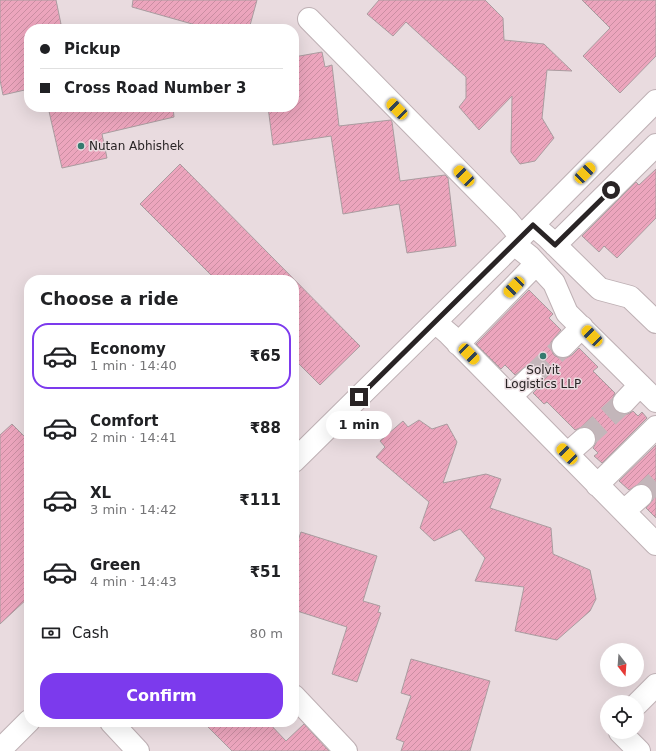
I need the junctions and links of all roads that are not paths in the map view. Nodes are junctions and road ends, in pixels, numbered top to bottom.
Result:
1 (308, 19) dead end
2 (656, 101) edge
3 (637, 120) junction
4 (656, 138) edge
5 (656, 146) edge
6 (523, 235) junction
7 (555, 245) junction
8 (536, 264) junction
9 (435, 322) junction
10 (656, 322) edge
11 (582, 327) junction
12 (458, 344) junction
13 (563, 346) tunnel mouth
14 (531, 377) tunnel mouth
15 (640, 385) junction
16 (511, 396) junction
17 (656, 401) edge
18 (624, 402) tunnel mouth
19 (656, 427) edge
20 (584, 439) tunnel mouth
21 (567, 454) junction
22 (299, 456) edge
23 (597, 485) junction
24 (642, 496) tunnel mouth
25 (624, 511) junction
26 (656, 544) edge
27 (656, 685) edge
28 (644, 697) edge
29 (299, 701) edge
30 (24, 726) edge
31 (116, 727) edge
32 (627, 739) edge
33 (0, 750) edge
34 (138, 751) edge
35 (346, 751) edge
36 (640, 751) edge

1 - 6 street
2 - 3 street
3 - 4 street
3 - 6 street
5 - 7 street
6 - 7 street
6 - 8 street
6 - 9 street
7 - 10 street
8 - 11 street
8 - 12 street
9 - 12 street
9 - 22 street
11 - 13 street
11 - 15 street
12 - 16 street
14 - 16 street
15 - 17 street
15 - 18 street
16 - 21 street
19 - 23 street
20 - 21 street
21 - 23 street
23 - 25 street
24 - 25 street
25 - 26 street
27 - 28 street
29 - 35 street
30 - 33 street
31 - 34 street
32 - 36 street

